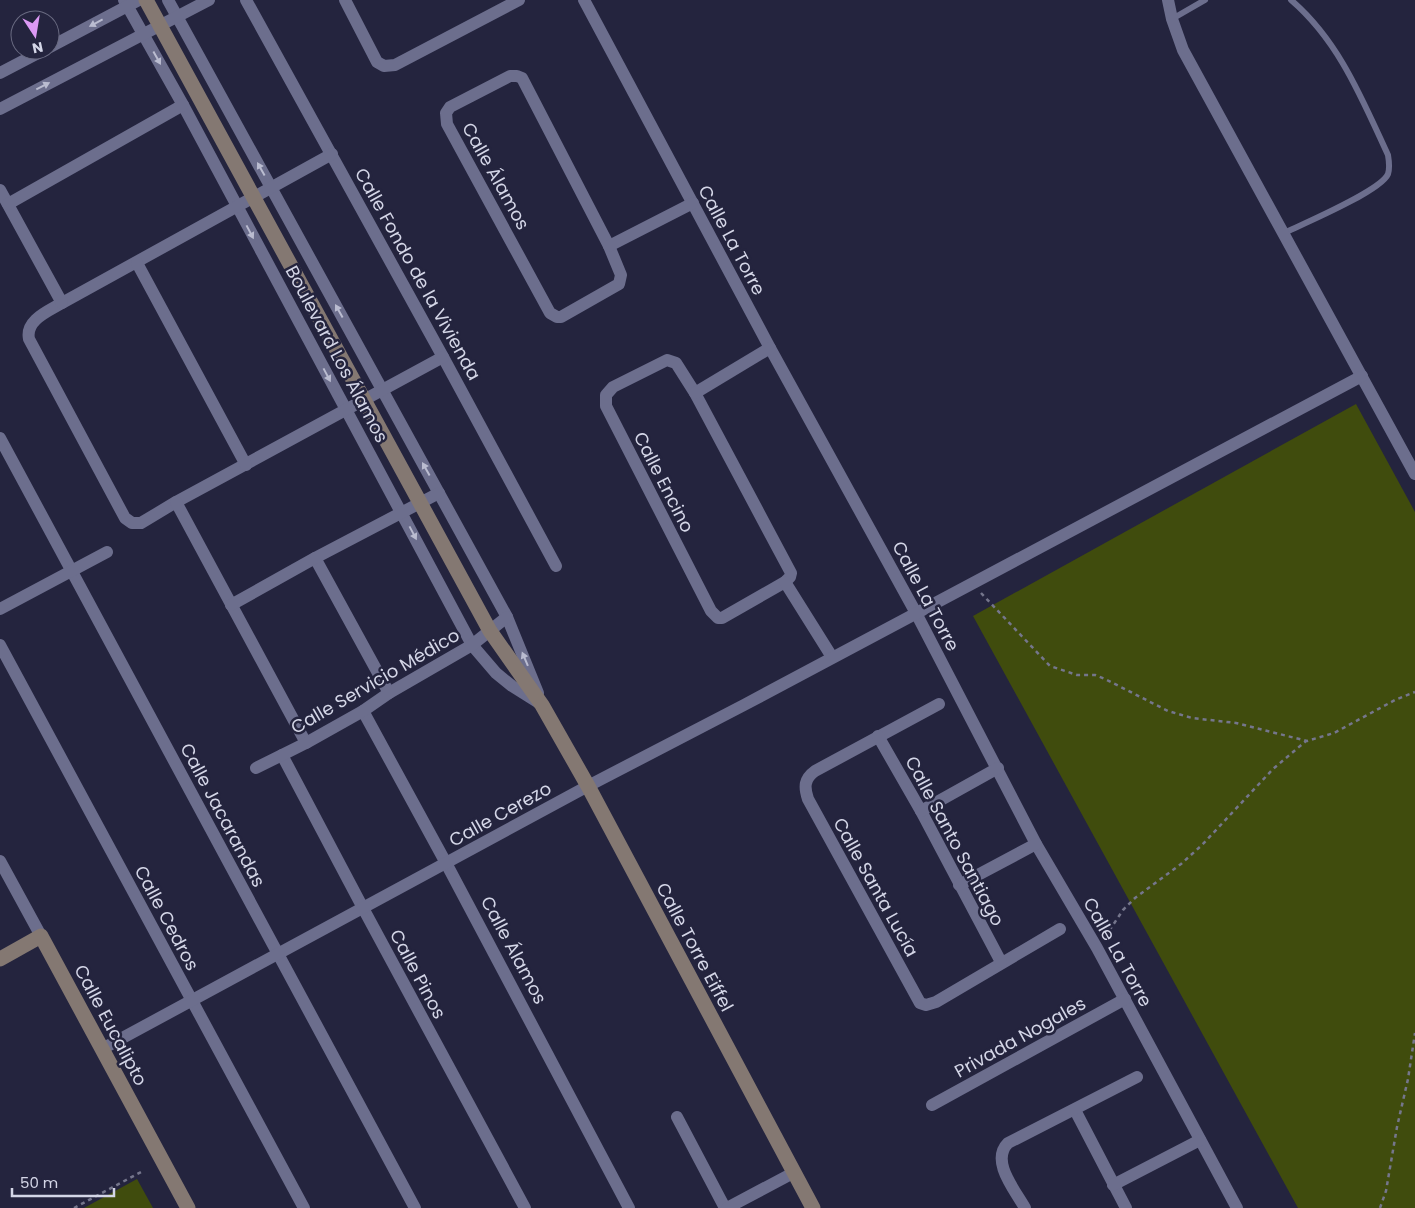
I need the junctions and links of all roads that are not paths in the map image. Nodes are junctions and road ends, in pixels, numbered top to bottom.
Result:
1 (146, 0) edge
2 (168, 0) edge
3 (208, 0) edge
4 (246, 0) edge
5 (345, 0) edge
6 (519, 0) edge
7 (584, 0) edge
8 (1168, 0) edge
9 (1204, 0) edge
10 (1291, 0) edge
11 (130, 2) edge
12 (178, 16) junction
13 (1172, 20) junction
14 (161, 25) junction
15 (144, 34) junction
16 (60, 41) edge
17 (25, 60) edge
18 (0, 73) edge
19 (183, 106) junction
20 (0, 108) edge
21 (332, 154) junction
22 (272, 188) junction
23 (0, 190) edge
24 (254, 198) junction
25 (693, 203) junction
26 (8, 204) junction
27 (237, 208) junction
28 (1284, 233) junction
29 (609, 246) junction
30 (137, 263) junction
31 (62, 303) junction
32 (770, 348) junction
33 (443, 357) junction
34 (1362, 376) junction
35 (382, 390) junction
36 (695, 393) junction
37 (364, 400) junction
38 (346, 411) junction
39 (0, 438) edge
40 (246, 465) junction
41 (1415, 474) edge
42 (439, 493) junction
43 (176, 502) junction
44 (422, 503) junction
45 (402, 512) junction
46 (107, 552) dead end
47 (315, 558) junction
48 (556, 566) dead end
49 (72, 571) junction
50 (785, 582) junction
51 (231, 605) junction
52 (0, 609) edge
53 (916, 613) junction
54 (507, 617) junction
55 (490, 630) junction
56 (0, 645) edge
57 (472, 645) junction
58 (832, 657) junction
59 (389, 693) junction
60 (939, 704) dead end
61 (542, 705) junction
62 (363, 712) junction
63 (878, 736) junction
64 (306, 743) junction
65 (282, 755) junction
66 (256, 768) dead end
67 (998, 768) junction
68 (588, 786) junction
69 (921, 811) junction
70 (1036, 844) junction
71 (0, 861) edge
72 (446, 863) junction
73 (959, 885) junction
74 (362, 908) junction
75 (1060, 929) dead end
76 (41, 936) junction
77 (277, 954) junction
78 (0, 959) edge
79 (1001, 962) junction
80 (1125, 999) junction
81 (191, 1000) junction
82 (102, 1049) junction
83 (1137, 1077) dead end
84 (932, 1105) dead end
85 (1075, 1110) junction
86 (677, 1117) dead end
87 (1200, 1140) junction
88 (793, 1173) junction
89 (1113, 1185) junction
90 (188, 1208) edge
91 (304, 1208) edge
92 (416, 1208) edge
93 (525, 1208) edge
94 (629, 1208) edge
95 (726, 1208) edge
96 (813, 1208) edge
97 (1025, 1208) edge
98 (1126, 1208) edge
99 (1237, 1208) edge

1 - 14 street, Boulevard Los Álamos
2 - 12 street, Boulevard Los Álamos
3 - 12 street
4 - 21 street, Calle Fondo de la Vivienda
5 - 6 street
7 - 25 street, Calle La Torre
8 - 13 street
9 - 13 lane
10 - 28 lane
11 - 15 street, Boulevard Los Álamos
11 -> 16 street
12 - 14 street
22 -> 12 street, Boulevard Los Álamos
13 - 28 street
14 - 15 street
14 - 24 street, Boulevard Los Álamos
15 -> 19 street, Boulevard Los Álamos
20 -> 15 street
17 - 18 street
19 - 26 street
19 - 27 street, Boulevard Los Álamos
21 - 22 street
21 - 33 street, Calle Fondo de la Vivienda
22 - 24 street
35 -> 22 street, Boulevard Los Álamos
23 - 26 street
24 - 27 street
24 - 37 street, Boulevard Los Álamos
25 - 29 street
25 - 32 street, Calle La Torre
26 - 31 street
27 - 30 street
27 -> 38 street, Boulevard Los Álamos
28 - 34 street
29 - 29 street, Calle Álamos
30 - 31 street
30 - 40 street
31 - 43 street
32 - 36 street
32 - 53 street, Calle La Torre
33 - 35 street
33 - 48 street, Calle Fondo de la Vivienda
34 - 41 street
34 - 53 street, Calle Cerezo
35 - 37 street
42 -> 35 street, Boulevard Los Álamos
36 - 50 street, Calle Encino
36 - 50 street, Calle Encino
37 - 38 street
37 - 44 street, Boulevard Los Álamos
38 - 40 street
38 - 45 street, Boulevard Los Álamos
39 - 49 street, Calle Jacarandas
40 - 43 street
42 - 44 street
42 - 54 street, Boulevard Los Álamos
43 - 51 street
44 - 45 street
44 - 55 street, Boulevard Los Álamos
45 - 47 street
45 -> 57 street, Boulevard Los Álamos
46 - 49 street
47 - 51 street
47 - 59 street
49 - 52 street
49 - 77 street, Calle Jacarandas
50 - 58 street
51 - 64 street
53 - 58 street, Calle Cerezo
53 - 67 street, Calle La Torre
54 - 55 street, Calle Servicio Médico
61 -> 54 street, Boulevard Los Álamos
55 - 57 street, Calle Servicio Médico
55 - 61 street, Boulevard Los Álamos
56 - 81 street, Calle Cedros
57 - 59 street, Calle Servicio Médico
57 - 61 street, Boulevard Los Álamos
58 - 68 street, Calle Cerezo
59 - 62 street, Calle Servicio Médico
60 - 63 street, Calle Santa Lucía
61 - 68 street, Calle Torre Eiffel
62 - 64 street, Calle Servicio Médico
62 - 72 street, Calle Álamos
63 - 69 street, Calle Santo Santiago
63 - 79 street, Calle Santa Lucía
64 - 65 street, Calle Servicio Médico
65 - 66 street, Calle Servicio Médico
65 - 74 street, Calle Pinos
67 - 69 street
67 - 70 street, Calle La Torre
68 - 72 street, Calle Cerezo
68 - 88 street, Calle Torre Eiffel
69 - 73 street, Calle Santo Santiago
70 - 73 street
70 - 80 street, Calle La Torre
71 - 76 street, Calle Eucalipto
72 - 74 street, Calle Cerezo
72 - 94 street, Calle Álamos
73 - 79 street, Calle Santo Santiago
74 - 77 street, Calle Cerezo
74 - 93 street, Calle Pinos
75 - 79 street, Calle Santa Lucía
76 - 78 street
76 - 82 street, Calle Eucalipto
77 - 81 street, Calle Cerezo
77 - 92 street, Calle Jacarandas
80 - 84 street, Privada Nogales
80 - 87 street, Calle La Torre
81 - 82 street, Calle Cerezo
81 - 91 street, Calle Cedros
82 - 90 street, Calle Eucalipto
83 - 85 street
85 - 89 street
85 - 97 street
86 - 95 street
87 - 89 street
87 - 99 street, Calle La Torre
88 - 95 street
88 - 96 street, Calle Torre Eiffel
89 - 98 street

